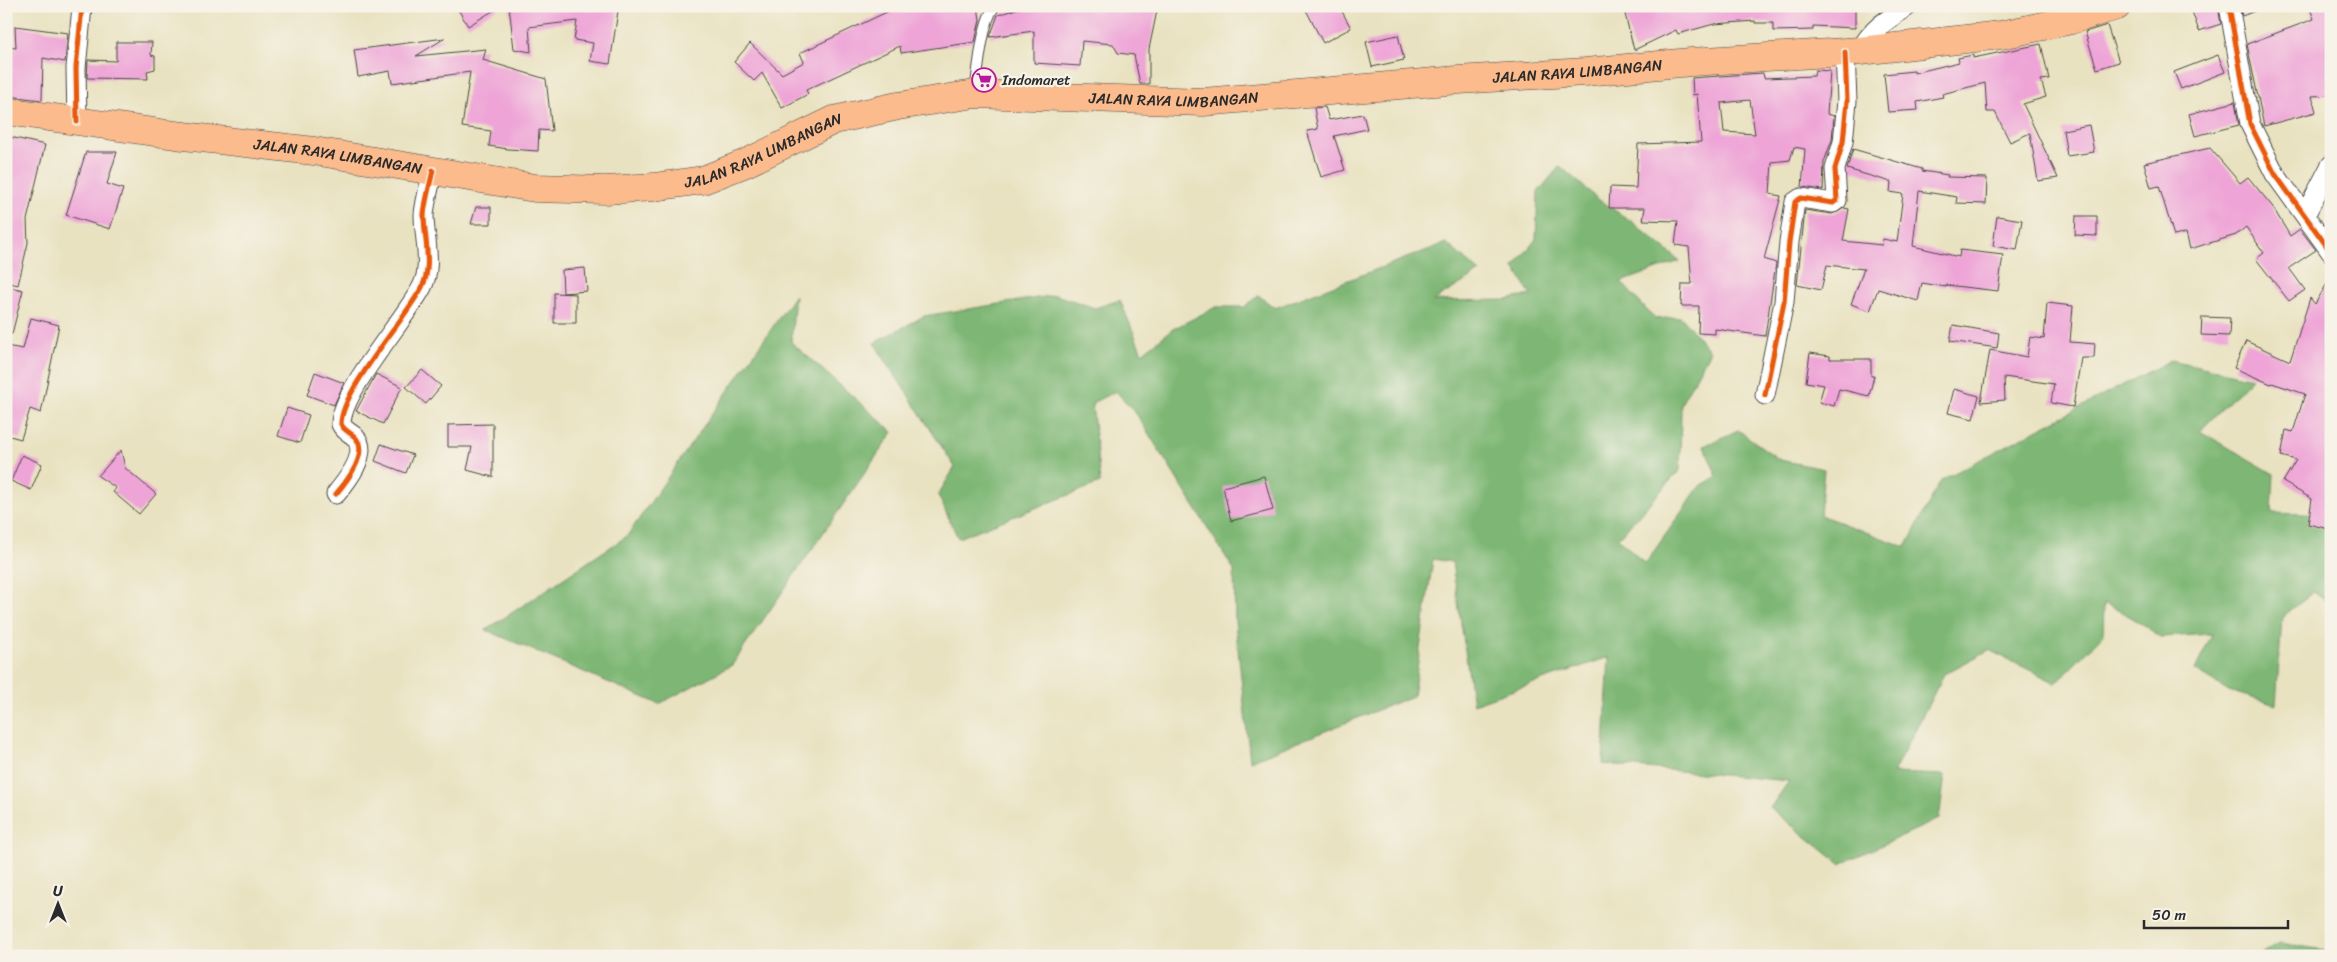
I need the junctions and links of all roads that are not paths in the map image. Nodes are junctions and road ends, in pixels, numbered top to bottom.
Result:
1 (995, 6) edge
2 (1908, 6) edge
3 (2117, 6) edge
4 (2229, 6) edge
5 (82, 7) edge
6 (1852, 51) junction
7 (975, 94) junction
8 (6, 111) edge
9 (77, 122) junction
10 (2331, 165) edge
11 (433, 170) junction
12 (2305, 215) junction
13 (2331, 252) edge
14 (1765, 395) dead end
15 (336, 494) dead end

1 - 7 lane
2 - 6 street
3 - 6 highway, JALAN RAYA LIMBANGAN
4 - 12 street
5 - 9 street
6 - 7 highway, JALAN RAYA LIMBANGAN
6 - 14 street
7 - 11 highway, JALAN RAYA LIMBANGAN
8 - 9 highway, JALAN RAYA LIMBANGAN
9 - 11 highway, JALAN RAYA LIMBANGAN
10 - 12 street
11 - 15 street
12 - 13 street

